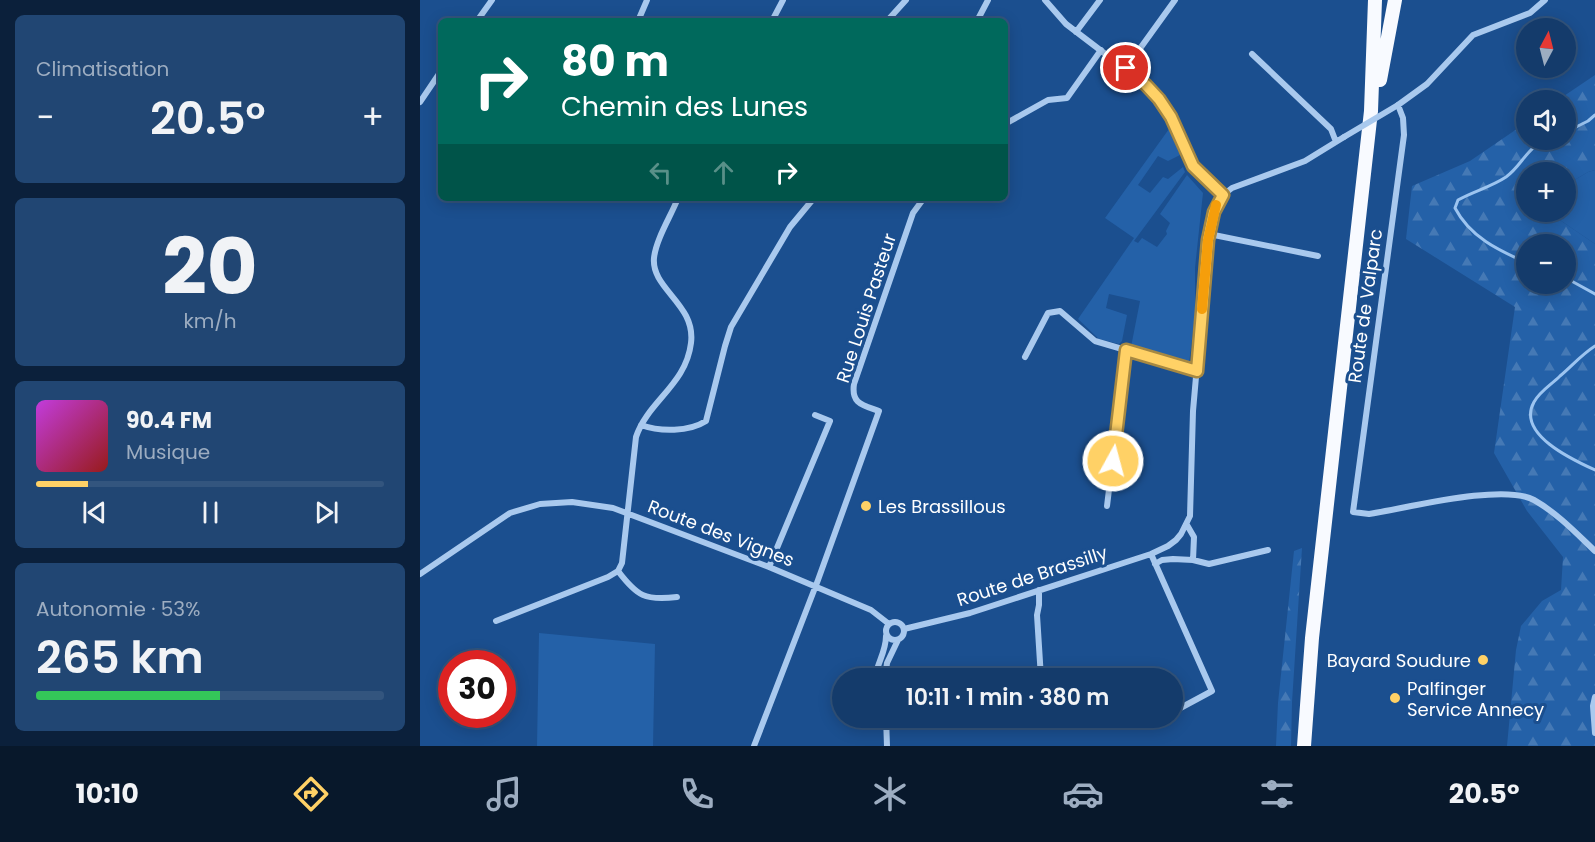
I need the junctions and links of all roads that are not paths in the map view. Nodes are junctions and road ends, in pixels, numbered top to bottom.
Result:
1 (492, 0) edge
2 (647, 0) edge
3 (782, 0) edge
4 (906, 0) edge
5 (988, 0) edge
6 (1045, 0) edge
7 (1100, 0) edge
8 (1175, 0) edge
9 (1375, 0) edge
10 (1395, 0) edge
11 (1545, 0) edge
12 (479, 18) edge
13 (639, 18) edge
14 (773, 18) edge
15 (890, 18) edge
16 (979, 18) edge
17 (1076, 32) junction
18 (1101, 50) junction
19 (1252, 54) dead end
20 (1126, 68) junction
21 (438, 75) edge
22 (420, 102) edge
23 (1398, 105) junction
24 (1008, 122) edge
25 (1336, 141) junction
26 (1367, 147) junction
27 (1223, 195) junction
28 (677, 201) edge
29 (812, 201) edge
30 (922, 201) edge
31 (1209, 234) junction
32 (1318, 256) dead end
33 (1126, 350) junction
34 (1025, 357) dead end
35 (1197, 371) junction
36 (815, 415) dead end
37 (641, 426) junction
38 (1107, 506) dead end
39 (628, 514) junction
40 (1187, 525) junction
41 (1268, 550) dead end
42 (1595, 551) edge
43 (1150, 554) junction
44 (1193, 560) junction
45 (1155, 564) junction
46 (769, 567) junction
47 (618, 571) junction
48 (420, 574) edge
49 (816, 585) junction
50 (1039, 590) junction
51 (677, 597) dead end
52 (496, 621) dead end
53 (888, 624) junction
54 (904, 629) junction
55 (886, 635) junction
56 (898, 640) junction
57 (878, 668) edge
58 (886, 668) edge
59 (1040, 668) edge
60 (1595, 697) edge
61 (1183, 707) edge
62 (886, 728) edge
63 (1595, 733) edge
64 (754, 746) edge
65 (887, 746) edge
66 (1304, 746) edge

1 - 12 street
2 - 13 street
3 - 14 street
4 - 15 street
5 - 16 street
6 - 17 street
7 - 17 street
8 - 20 street
9 - 26 highway
10 - 26 highway
11 - 23 street
17 - 18 street
18 - 20 street
18 - 24 street
19 - 25 street
20 - 27 street
21 - 22 street
23 - 25 street, bridge
23 - 42 street, Route de Valparc
25 - 27 street
26 - 66 highway
27 - 31 street
28 - 37 street, Route des Vignes
29 - 37 street
30 - 49 street, Rue Louis Pasteur
31 - 32 street
31 - 35 street
33 - 34 street
33 - 35 street
33 - 38 street
35 - 40 street
36 - 46 street
37 - 39 street, Route des Vignes
39 - 46 street, Route des Vignes
39 - 47 street
39 - 48 street
40 - 43 street, Route de Brassilly
40 - 44 street
41 - 44 street
43 - 45 street
43 - 50 street, Route de Brassilly
44 - 45 street
45 - 61 street
46 - 49 street, Route des Vignes
47 - 51 street
47 - 52 street
49 - 53 street, Route des Vignes
49 - 64 street
50 - 54 street, Route de Brassilly
50 - 59 street
53 - 54 street
53 - 55 street
54 - 56 street
55 - 56 street
55 - 57 street
56 - 58 street
60 - 63 street
62 - 65 street

